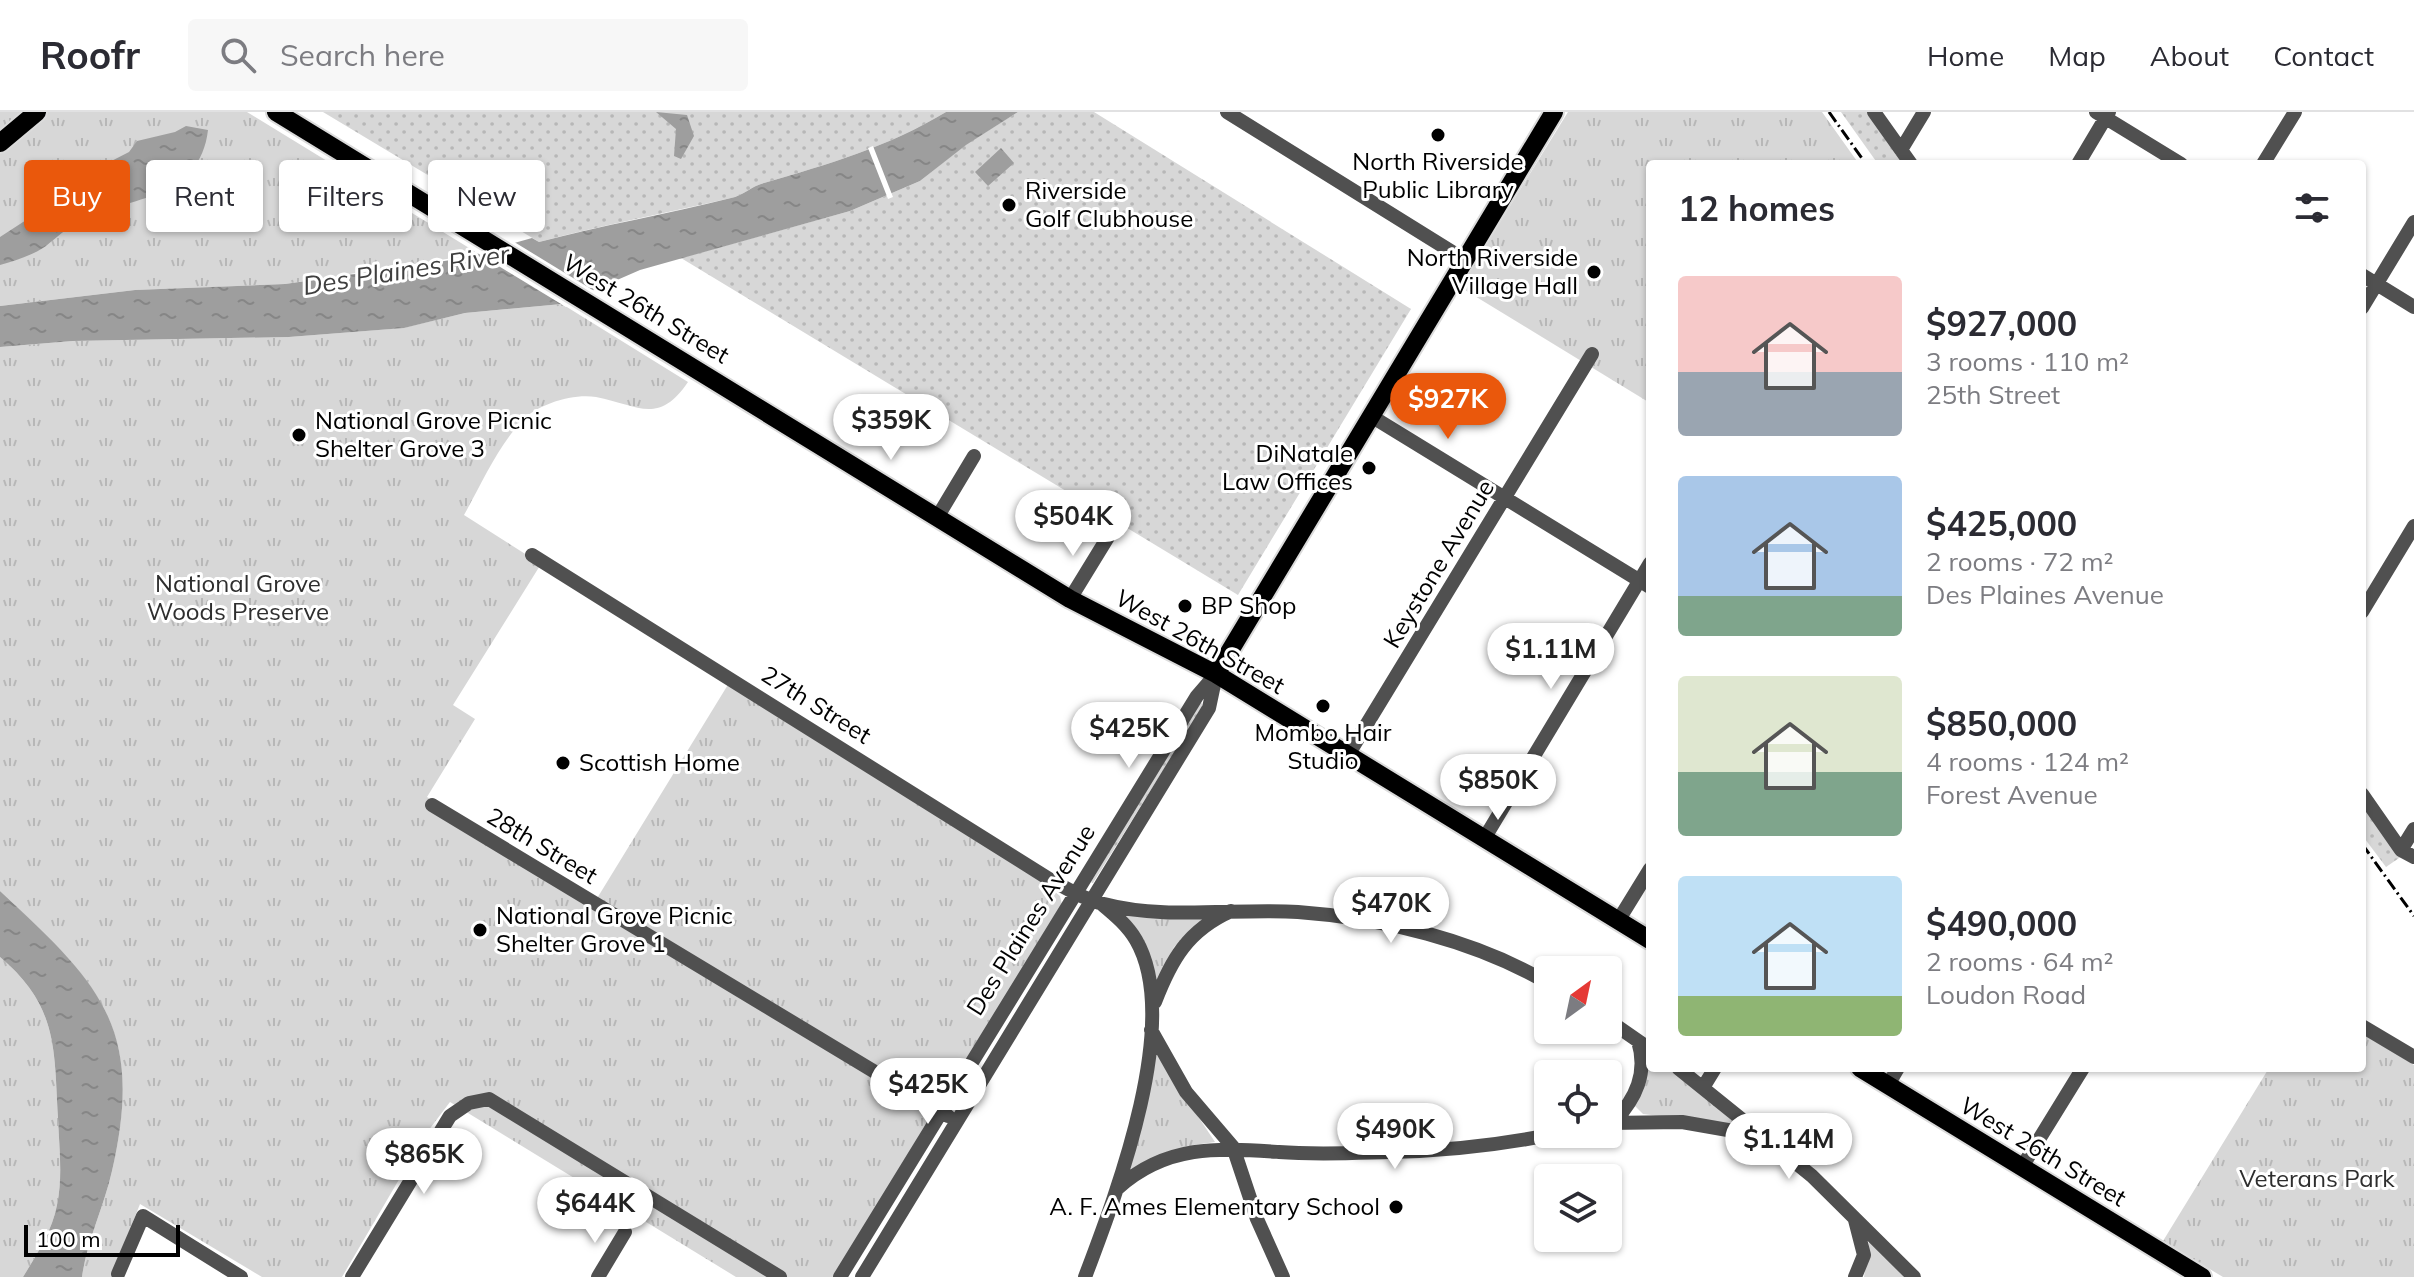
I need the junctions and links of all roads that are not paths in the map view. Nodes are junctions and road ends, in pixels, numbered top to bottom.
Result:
1 (37, 112) edge
2 (276, 112) edge
3 (1227, 112) edge
4 (1554, 112) edge
5 (1874, 112) edge
6 (1924, 112) edge
7 (2295, 112) edge
8 (2104, 114) edge
9 (0, 143) edge
10 (1901, 150) junction
11 (1908, 160) edge
12 (2080, 160) edge
13 (2175, 160) edge
14 (2265, 160) edge
15 (2414, 222) edge
16 (1465, 260) junction
17 (2366, 278) edge
18 (2376, 284) junction
19 (2366, 301) edge
20 (2414, 307) edge
21 (1592, 354) dead end
22 (1371, 416) junction
23 (974, 456) dead end
24 (1504, 498) junction
25 (938, 516) junction
26 (2414, 526) edge
27 (1108, 537) dead end
28 (532, 555) dead end
29 (1645, 584) edge
30 (1070, 599) junction
31 (2366, 605) edge
32 (1216, 674) junction
33 (1348, 755) junction
34 (2366, 799) edge
35 (432, 805) dead end
36 (2414, 829) edge
37 (1484, 839) junction
38 (2408, 854) edge
39 (1646, 876) edge
40 (1076, 893) junction
41 (1097, 902) junction
42 (1235, 910) junction
43 (1618, 921) junction
44 (1646, 938) edge
45 (1534, 975) edge
46 (1152, 1011) junction
47 (2366, 1028) edge
48 (1151, 1030) junction
49 (1622, 1030) edge
50 (1644, 1045) edge
51 (2414, 1057) edge
52 (1684, 1072) edge
53 (1713, 1072) edge
54 (1867, 1072) edge
55 (1896, 1072) edge
56 (2081, 1072) edge
57 (1888, 1085) junction
58 (1704, 1086) junction
59 (1622, 1110) edge
60 (941, 1112) junction
61 (1622, 1122) edge
62 (958, 1123) junction
63 (1766, 1137) junction
64 (1534, 1138) edge
65 (1233, 1147) junction
66 (2022, 1167) junction
67 (1118, 1188) junction
68 (1855, 1220) junction
69 (625, 1232) dead end
70 (118, 1274) dead end
71 (241, 1277) edge
72 (352, 1277) edge
73 (598, 1277) edge
74 (780, 1277) edge
75 (840, 1277) edge
76 (862, 1277) edge
77 (1085, 1277) edge
78 (1283, 1277) edge
79 (1855, 1277) edge
80 (1914, 1277) edge
81 (2202, 1277) edge

1 - 9 main road
2 - 25 main road, West 26th Street
3 - 16 street
4 - 16 main road, Des Plaines Avenue
5 - 10 street
6 - 10 street
7 - 14 street
8 - 12 street
8 - 13 street
10 - 11 street
15 - 18 street
16 - 22 main road, Des Plaines Avenue
17 - 18 street
18 - 19 street
18 - 20 street
21 - 24 street, Keystone Avenue
22 - 24 street
22 - 32 main road, Des Plaines Avenue
23 - 25 street
24 - 29 street
24 - 33 street, Keystone Avenue
25 - 30 main road, West 26th Street
26 - 31 street
27 - 30 street
28 - 40 street, 27th Street
29 - 37 street
30 - 32 main road, West 26th Street
32 - 33 main road, West 26th Street
32 - 40 street, Des Plaines Avenue
32 - 41 street, Des Plaines Avenue
33 - 37 main road, West 26th Street
34 - 38 street
35 - 60 street, 28th Street
36 - 38 street
37 - 43 main road, West 26th Street
39 - 43 street
40 - 41 street, 27th Street
40 - 60 street, Des Plaines Avenue
41 - 42 street
41 - 46 street
41 - 62 street, Des Plaines Avenue
42 - 45 street
42 - 46 street
43 - 44 main road, West 26th Street
46 - 48 street
47 - 51 street
48 - 65 street
48 - 67 street
49 - 50 street
50 - 59 street
52 - 58 street
53 - 58 street
54 - 57 main road, West 26th Street
55 - 57 street
56 - 66 street
57 - 66 main road, West 26th Street
58 - 63 street
60 - 62 street, 28th Street
60 - 75 street, Des Plaines Avenue
61 - 63 street
62 - 76 street, Des Plaines Avenue
63 - 68 street
64 - 65 street
65 - 67 street
65 - 78 street
66 - 81 main road, West 26th Street
67 - 77 street
68 - 79 street
68 - 80 street
69 - 73 street
70 - 71 street
72 - 74 street

